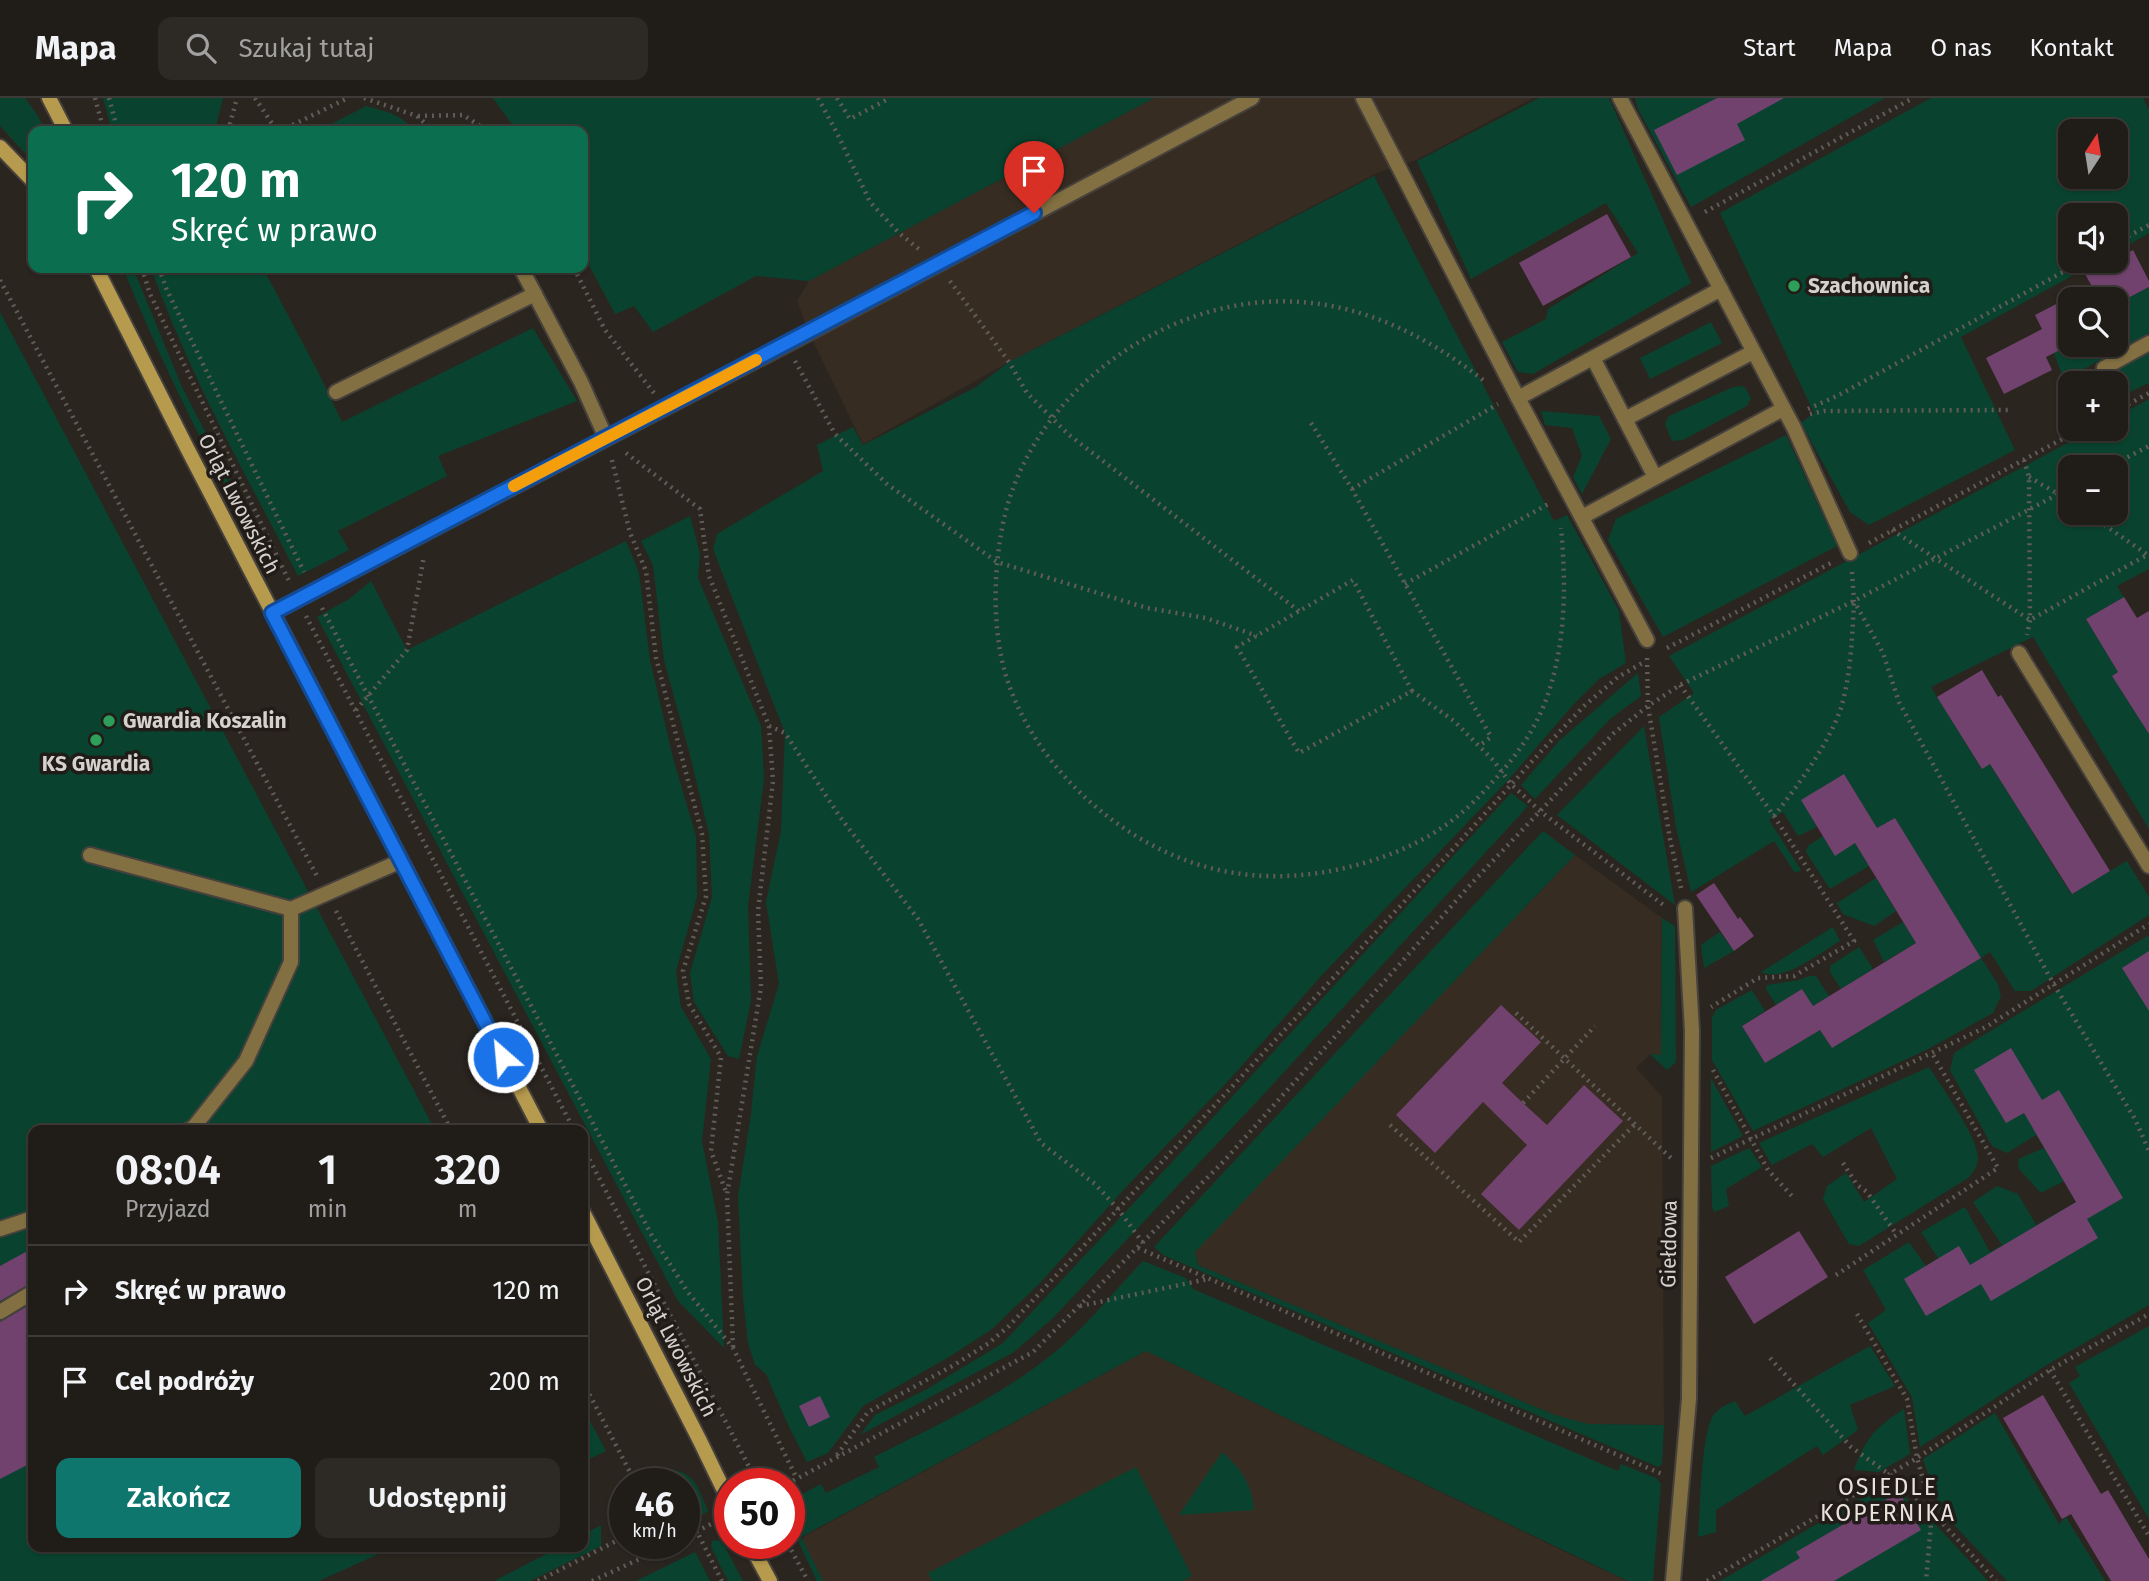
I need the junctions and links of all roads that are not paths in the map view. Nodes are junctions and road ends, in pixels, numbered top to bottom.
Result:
1 (49, 98) edge
2 (1252, 98) edge
3 (1363, 98) edge
4 (1620, 98) edge
5 (63, 126) edge
6 (0, 147) edge
7 (28, 176) edge
8 (99, 273) edge
9 (524, 273) edge
10 (1721, 289) junction
11 (535, 294) junction
12 (2149, 343) edge
13 (1754, 352) junction
14 (1593, 358) junction
15 (2104, 368) dead end
16 (336, 392) dead end
17 (1518, 398) junction
18 (1786, 413) junction
19 (1625, 419) junction
20 (606, 438) junction
21 (1655, 477) junction
22 (1582, 516) junction
23 (1850, 553) road end
24 (272, 613) junction
25 (1647, 640) road end
26 (2021, 657) road end
27 (90, 855) dead end
28 (401, 861) junction
29 (2149, 866) edge
30 (291, 909) junction
31 (1686, 915) road end
32 (194, 1125) edge
33 (538, 1125) edge
34 (28, 1220) edge
35 (588, 1222) edge
36 (0, 1229) edge
37 (28, 1295) edge
38 (0, 1312) edge
39 (714, 1470) edge
40 (758, 1559) edge
41 (770, 1581) edge
42 (1673, 1581) edge

1 - 5 main road
2 - 20 street
3 - 17 street
4 - 10 street
6 - 7 main road
8 - 24 main road, Orląt Lwowskich
9 - 11 street
10 - 13 street
10 - 14 street
11 - 16 street
11 - 20 street
12 - 15 street
13 - 18 street
13 - 19 street
14 - 17 street
14 - 19 street
17 - 22 street
18 - 21 street
18 - 23 street
19 - 21 street
20 - 24 street
21 - 22 street
22 - 25 street
24 - 28 main road, Orląt Lwowskich
26 - 29 street
27 - 30 street
28 - 30 street
28 - 33 main road, Orląt Lwowskich
30 - 32 street
31 - 42 street, Giełdowa
34 - 36 street
35 - 39 main road, Orląt Lwowskich
37 - 38 street
40 - 41 main road

